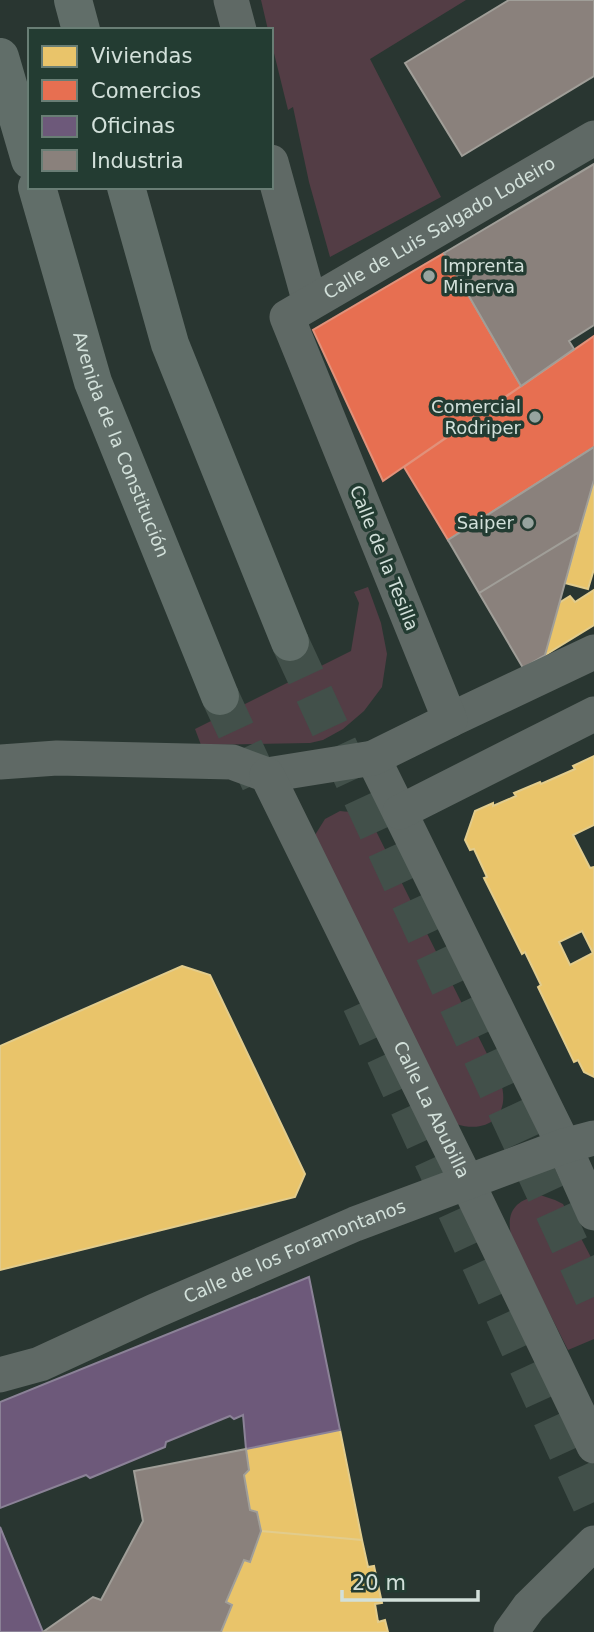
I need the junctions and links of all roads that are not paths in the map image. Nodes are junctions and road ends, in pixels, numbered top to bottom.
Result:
1 (73, 0) edge
2 (231, 0) edge
3 (80, 28) edge
4 (238, 28) edge
5 (0, 57) edge
6 (594, 138) edge
7 (28, 153) edge
8 (273, 173) edge
9 (38, 189) edge
10 (127, 189) edge
11 (299, 310) junction
12 (290, 642) tunnel mouth
13 (594, 652) edge
14 (220, 695) tunnel mouth
15 (594, 715) edge
16 (450, 720) junction
17 (373, 758) junction
18 (0, 762) edge
19 (267, 775) junction
20 (400, 811) junction
21 (579, 1142) edge
22 (467, 1182) junction
23 (594, 1213) edge
24 (0, 1375) edge
25 (594, 1446) edge
26 (594, 1543) edge
27 (511, 1632) edge

1 - 3 highway
2 - 4 street
5 - 7 highway
6 - 11 street, Calle de Luis Salgado Lodeiro
8 - 11 street, Calle de la Tesilla
9 - 14 highway, Avenida de la Constitución
10 - 12 highway
11 - 16 street, Calle de la Tesilla
13 - 16 street
15 - 20 street
16 - 17 street
17 - 19 street
17 - 20 street
18 - 19 street
19 - 22 street, Calle La Abubilla
20 - 21 street
21 - 22 street, Calle de los Foramontanos
21 - 23 street
22 - 24 street, Calle de los Foramontanos
22 - 25 street, Calle La Abubilla
26 - 27 street

